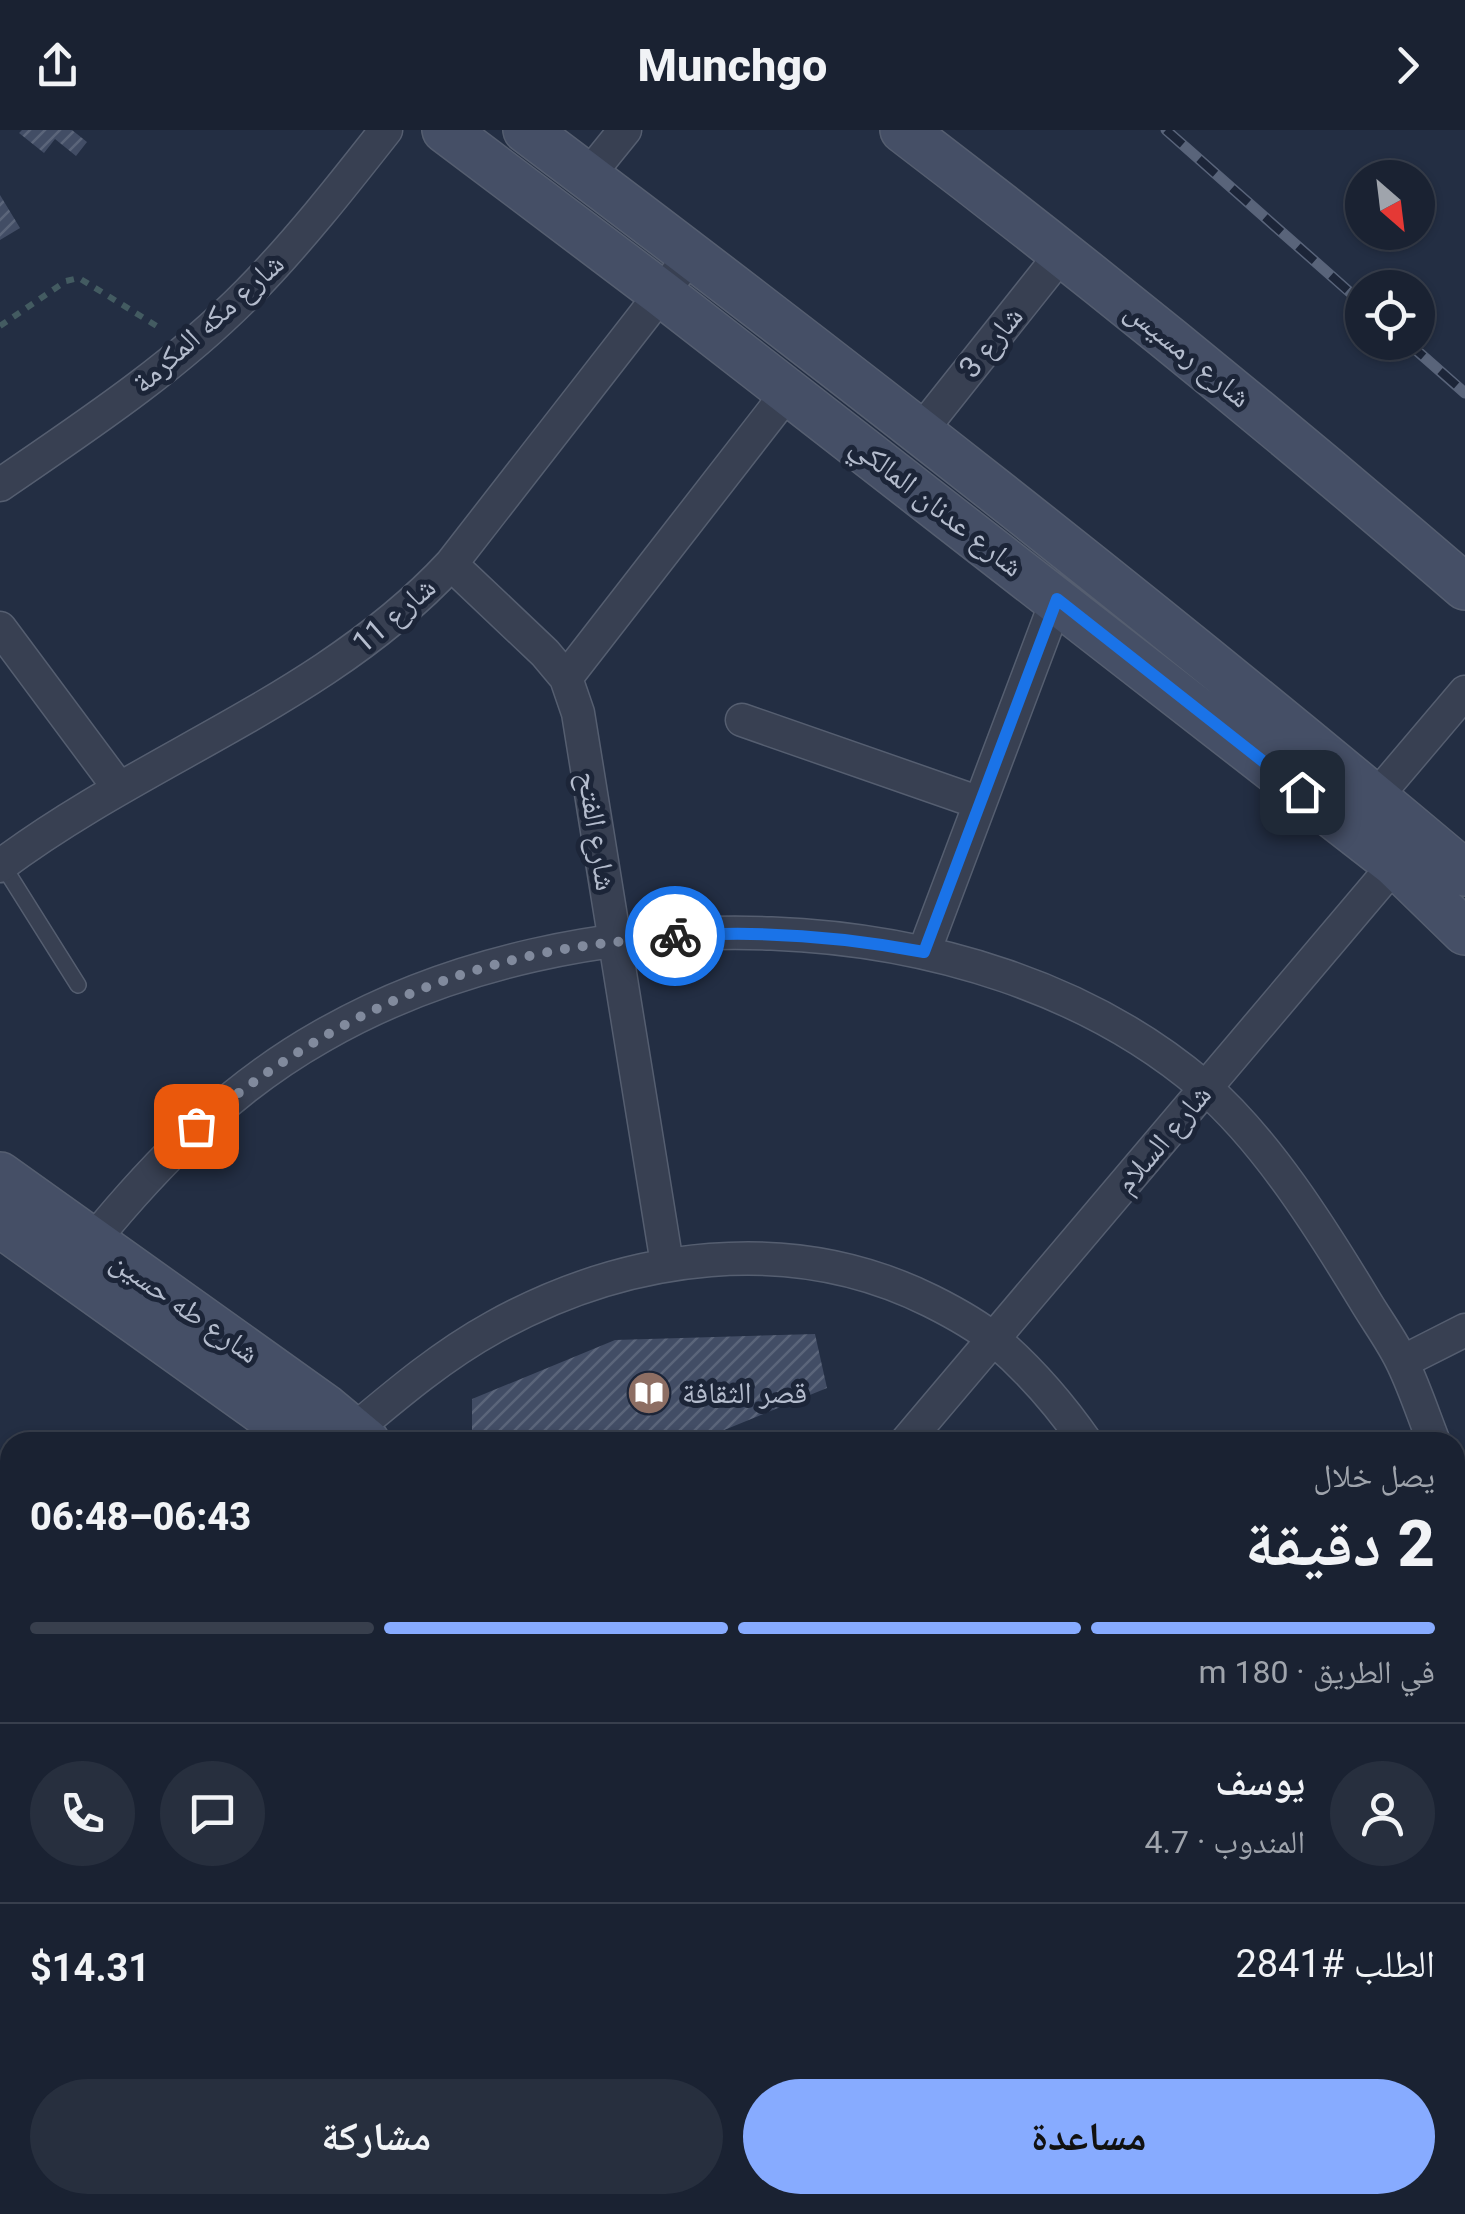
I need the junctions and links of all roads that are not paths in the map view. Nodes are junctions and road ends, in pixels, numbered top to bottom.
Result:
1 (386, 130) edge
2 (445, 130) edge
3 (526, 130) edge
4 (625, 130) edge
5 (904, 130) edge
6 (587, 176) junction
7 (1063, 252) junction
8 (692, 254) junction
9 (662, 293) junction
10 (788, 392) junction
11 (920, 432) junction
12 (0, 485) edge
13 (451, 564) junction
14 (1465, 587) edge
15 (1057, 599) junction
16 (0, 628) edge
17 (566, 678) junction
18 (1465, 692) edge
19 (742, 720) dead end
20 (119, 788) junction
21 (1376, 797) junction
22 (980, 803) junction
23 (1407, 850) junction
24 (1, 865) edge
25 (1465, 874) edge
26 (1465, 932) edge
27 (615, 942) junction
28 (924, 952) junction
29 (78, 985) dead end
30 (1206, 1088) junction
31 (0, 1175) edge
32 (0, 1224) edge
33 (92, 1242) junction
34 (668, 1264) junction
35 (1465, 1330) edge
36 (994, 1339) junction
37 (1402, 1362) junction
38 (288, 1432) edge
39 (354, 1432) edge
40 (364, 1432) edge
41 (915, 1432) edge
42 (1079, 1432) edge
43 (1430, 1432) edge

1 - 12 street, شارع مكه المكرمة
2 - 9 main road, شارع عدنان المالكي
3 - 6 main road, شارع عدنان المالكي
4 - 6 street
5 - 7 main road, شارع رمسيس
6 - 8 main road, شارع عدنان المالكي
7 - 11 street, شارع 3
7 - 14 main road, شارع رمسيس
8 - 9 street, شارع 11
8 - 11 main road, شارع عدنان المالكي
9 - 10 main road, شارع عدنان المالكي
9 - 13 street, شارع 11
10 - 15 main road, شارع عدنان المالكي
10 - 17 street
11 - 21 main road, شارع عدنان المالكي
13 - 17 street, شارع الفتح
13 - 20 street, شارع 11
15 - 22 street
15 - 23 main road, شارع عدنان المالكي
16 - 20 street
17 - 27 street, شارع الفتح
18 - 21 street
19 - 22 street
20 - 24 street, شارع 11
21 - 23 main road, شارع عدنان المالكي
22 - 28 street
23 - 25 main road, شارع عدنان المالكي
23 - 26 main road, شارع عدنان المالكي
23 - 30 street, شارع السلام
24 - 29 lane
27 - 28 street
27 - 33 street
27 - 34 street, شارع الفتح
28 - 30 street
30 - 36 street, شارع السلام
30 - 37 street
31 - 33 main road, شارع طه حسين
32 - 38 main road, شارع طه حسين
33 - 39 main road, شارع طه حسين
34 - 36 street
34 - 40 street
35 - 37 street
36 - 41 street, شارع السلام
36 - 42 street
37 - 43 street

